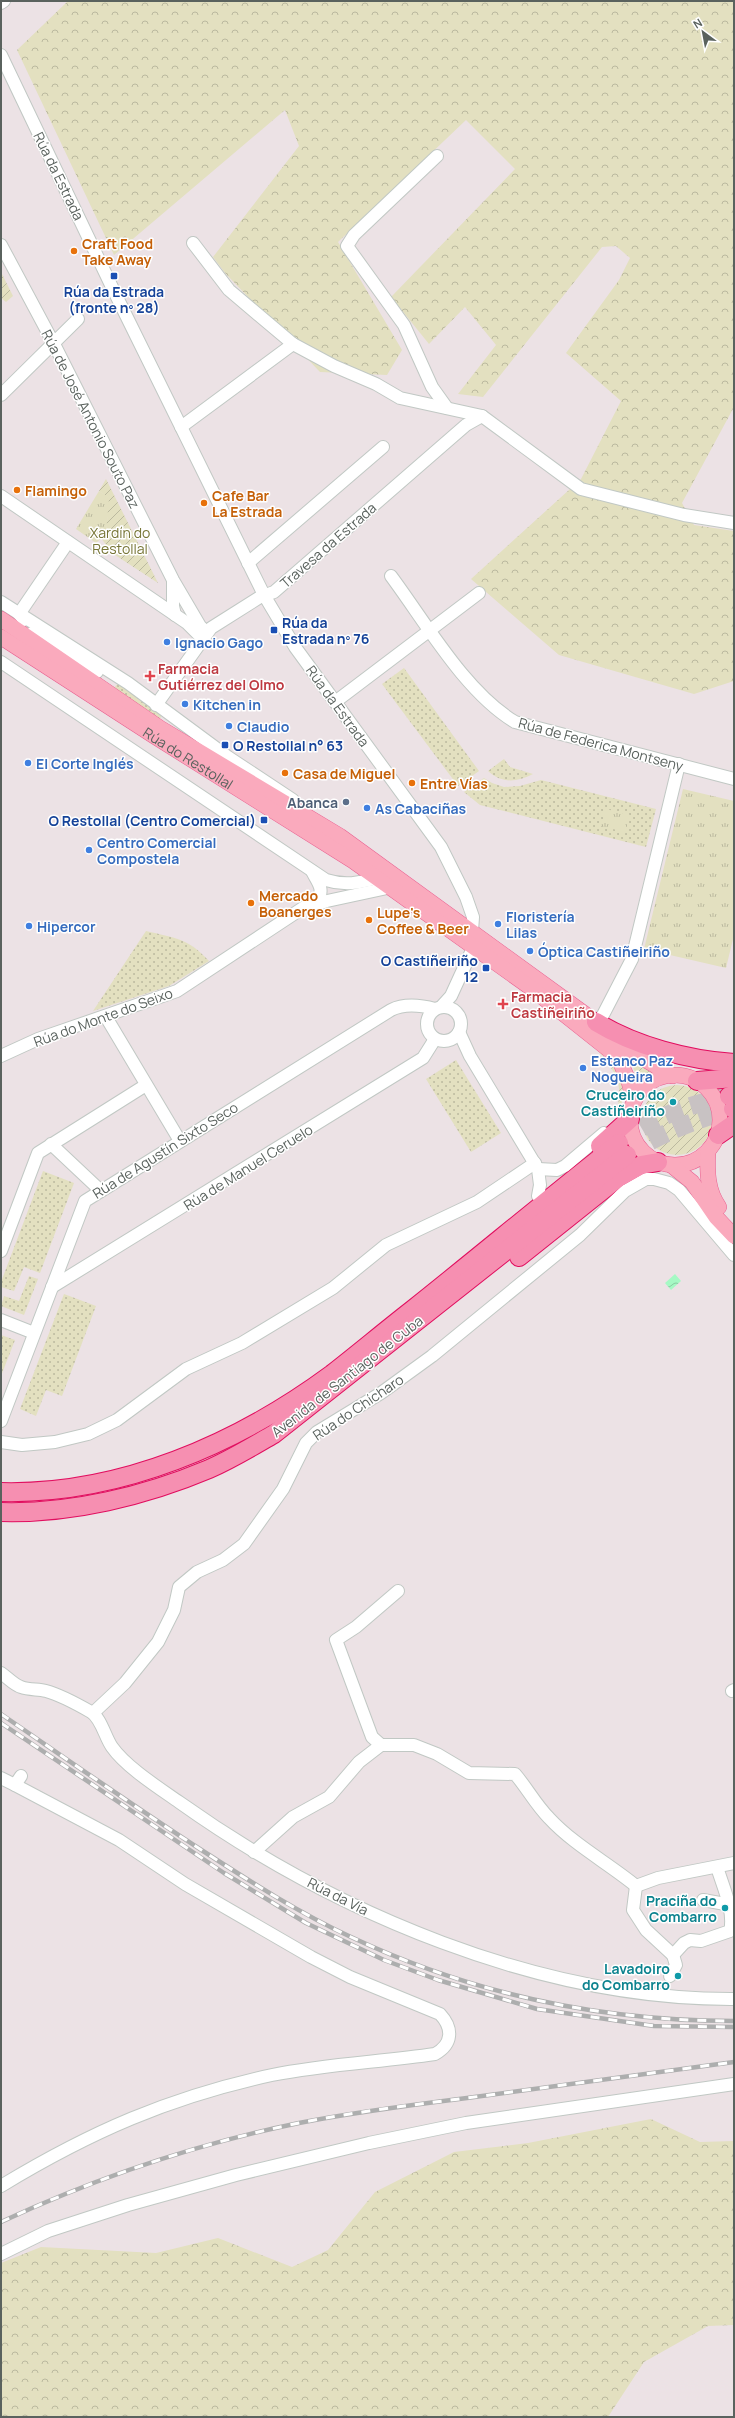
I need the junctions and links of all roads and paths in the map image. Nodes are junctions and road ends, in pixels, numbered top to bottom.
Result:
1 (4, 1) edge
2 (1, 3) edge
3 (1, 54) edge
4 (437, 156) dead end
5 (193, 243) dead end
6 (1, 245) edge
7 (78, 319) dead end
8 (54, 344) junction
9 (293, 344) junction
10 (1, 395) edge
11 (447, 408) junction
12 (482, 416) junction
13 (181, 427) junction
14 (383, 447) dead end
15 (1, 496) edge
16 (734, 523) edge
17 (68, 542) junction
18 (248, 563) junction
19 (391, 576) dead end
20 (172, 580) junction
21 (173, 593) junction
22 (479, 593) dead end
23 (264, 595) junction
24 (151, 600) junction
25 (1, 602) edge
26 (19, 614) junction
27 (175, 616) junction
28 (4, 621) edge
29 (430, 629) junction
30 (34, 634) junction
31 (205, 636) junction
32 (1, 637) edge
33 (46, 652) junction
34 (1, 662) edge
35 (115, 683) dead end
36 (335, 702) junction
37 (156, 705) junction
38 (679, 764) junction
39 (734, 779) edge
40 (340, 836) junction
41 (311, 870) junction
42 (377, 878) junction
43 (392, 887) junction
44 (283, 922) junction
45 (472, 931) junction
46 (472, 948) junction
47 (451, 996) junction
48 (407, 1006) junction
49 (438, 1008) junction
50 (454, 1010) junction
51 (106, 1017) junction
52 (426, 1022) junction
53 (596, 1022) junction
54 (459, 1032) junction
55 (435, 1039) junction
56 (448, 1041) junction
57 (660, 1048) junction
58 (1, 1056) edge
59 (470, 1056) junction
60 (734, 1057) edge
61 (734, 1063) edge
62 (673, 1076) junction
63 (734, 1078) edge
64 (697, 1081) junction
65 (146, 1085) junction
66 (733, 1106) edge
67 (632, 1109) junction
68 (718, 1135) junction
69 (180, 1141) junction
70 (51, 1144) junction
71 (708, 1151) junction
72 (664, 1163) junction
73 (537, 1166) junction
74 (101, 1191) junction
75 (538, 1196) junction
76 (734, 1224) edge
77 (734, 1236) edge
78 (1, 1250) edge
79 (734, 1255) edge
80 (52, 1287) junction
81 (1, 1320) edge
82 (34, 1333) junction
83 (287, 1403) junction
84 (1, 1421) edge
85 (274, 1434) junction
86 (1, 1442) edge
87 (1, 1492) edge
88 (1, 1512) edge
89 (398, 1591) dead end
90 (1, 1673) edge
91 (93, 1713) junction
92 (381, 1745) junction
93 (1, 1778) edge
94 (254, 1852) junction
95 (734, 1863) edge
96 (717, 1867) junction
97 (636, 1886) junction
98 (703, 1900) dead end
99 (733, 1904) edge
100 (734, 1923) edge
101 (672, 1955) junction
102 (670, 1976) dead end
103 (734, 1999) edge
104 (734, 2084) edge
105 (1, 2186) edge
106 (1, 2254) edge

1 - 2 street
3 - 13 street, Rúa da Estrada
4 - 11 street
5 - 9 street
6 - 8 street, Rúa de José Antonio Souto Paz
7 - 8 street
8 - 10 street
8 - 20 street, Rúa de José Antonio Souto Paz
9 - 11 street
9 - 13 street
11 - 12 street
12 - 16 street
12 - 23 street, Travesa da Estrada
13 - 18 street, Rúa da Estrada
14 - 18 street
15 - 17 street
17 - 24 street
17 - 26 street
18 - 23 street, Rúa da Estrada
19 - 29 street, Rúa de Federica Montseny
20 - 21 street
20 - 31 street, Rúa de José Antonio Souto Paz
21 - 24 street
21 - 27 street
22 - 29 street
23 - 31 street, Travesa da Estrada
23 - 36 street, Rúa da Estrada
24 - 27 street
25 - 26 street, Rúa do Restollal
26 - 30 street, Rúa do Restollal
26 - 37 street, Rúa do Restollal
27 - 31 street
28 - 30 street, Rúa do Restollal
28 - 33 main road, Rúa do Restollal
29 - 36 street
29 - 38 street, Rúa de Federica Montseny
30 - 33 street, Rúa do Restollal
30 - 35 street, Rúa do Restollal
31 - 37 street, Travesa da Estrada
32 - 42 main road, Rúa do Restollal
33 - 40 main road, Rúa do Restollal
34 - 41 street, Rúa do Restollal
36 - 45 street, Rúa da Estrada
37 - 40 street, Rúa do Restollal
38 - 39 street, Rúa de Federica Montseny
38 - 53 street
40 - 45 main road, Rúa do Restollal
41 - 42 street, Rúa do Restollal
41 - 44 street, Rúa do Monte do Seixo
42 - 43 main road, Rúa do Restollal
43 - 44 street, Rúa do Monte do Seixo
43 - 46 main road, Rúa do Restollal
44 - 51 street, Rúa do Monte do Seixo
45 - 53 main road, Rúa do Restollal
46 - 47 street
46 - 67 main road, Rúa do Restollal
47 - 49 street
47 - 50 street
48 - 49 street, Rúa de Agustín Sixto Seco
48 - 52 street
48 - 69 street, Rúa de Agustín Sixto Seco
49 - 50 street
49 - 52 street
50 - 54 street
51 - 58 street, Rúa do Monte do Seixo
51 - 65 street
52 - 55 street
53 - 57 highway
53 - 62 main road, Rúa do Restollal
54 - 56 street
54 - 59 street
55 - 56 street
55 - 80 street, Rúa de Manuel Ceruelo
56 - 59 street
57 - 60 street
57 - 61 highway
59 - 73 street
62 - 64 main road
62 - 67 main road
63 - 64 highway
64 - 68 main road
65 - 69 street
65 - 70 street
66 - 68 highway
67 - 72 main road
67 - 73 street
67 - 75 highway
68 - 71 main road
69 - 74 street, Rúa de Agustín Sixto Seco
70 - 74 street
70 - 78 street
71 - 72 main road
71 - 76 main road
72 - 77 main road
72 - 85 highway
73 - 75 street
73 - 86 street
74 - 80 street, Rúa de Agustín Sixto Seco
75 - 83 highway
79 - 91 street, Rúa do Chícharo
80 - 82 street, Rúa de Agustín Sixto Seco
81 - 82 street
82 - 84 street, Rúa de Agustín Sixto Seco
83 - 85 highway, Avenida de Santiago de Cuba
83 - 87 highway, Avenida de Santiago de Cuba
85 - 88 highway, Avenida de Santiago de Cuba
89 - 92 street
90 - 91 street
91 - 94 street, Rúa da Vía
92 - 94 street
92 - 97 street
93 - 105 street
94 - 103 street, Rúa da Vía
95 - 96 street
96 - 97 street
96 - 99 street
97 - 101 street
98 - 99 street
99 - 100 street
100 - 101 street
101 - 102 street
104 - 106 street

